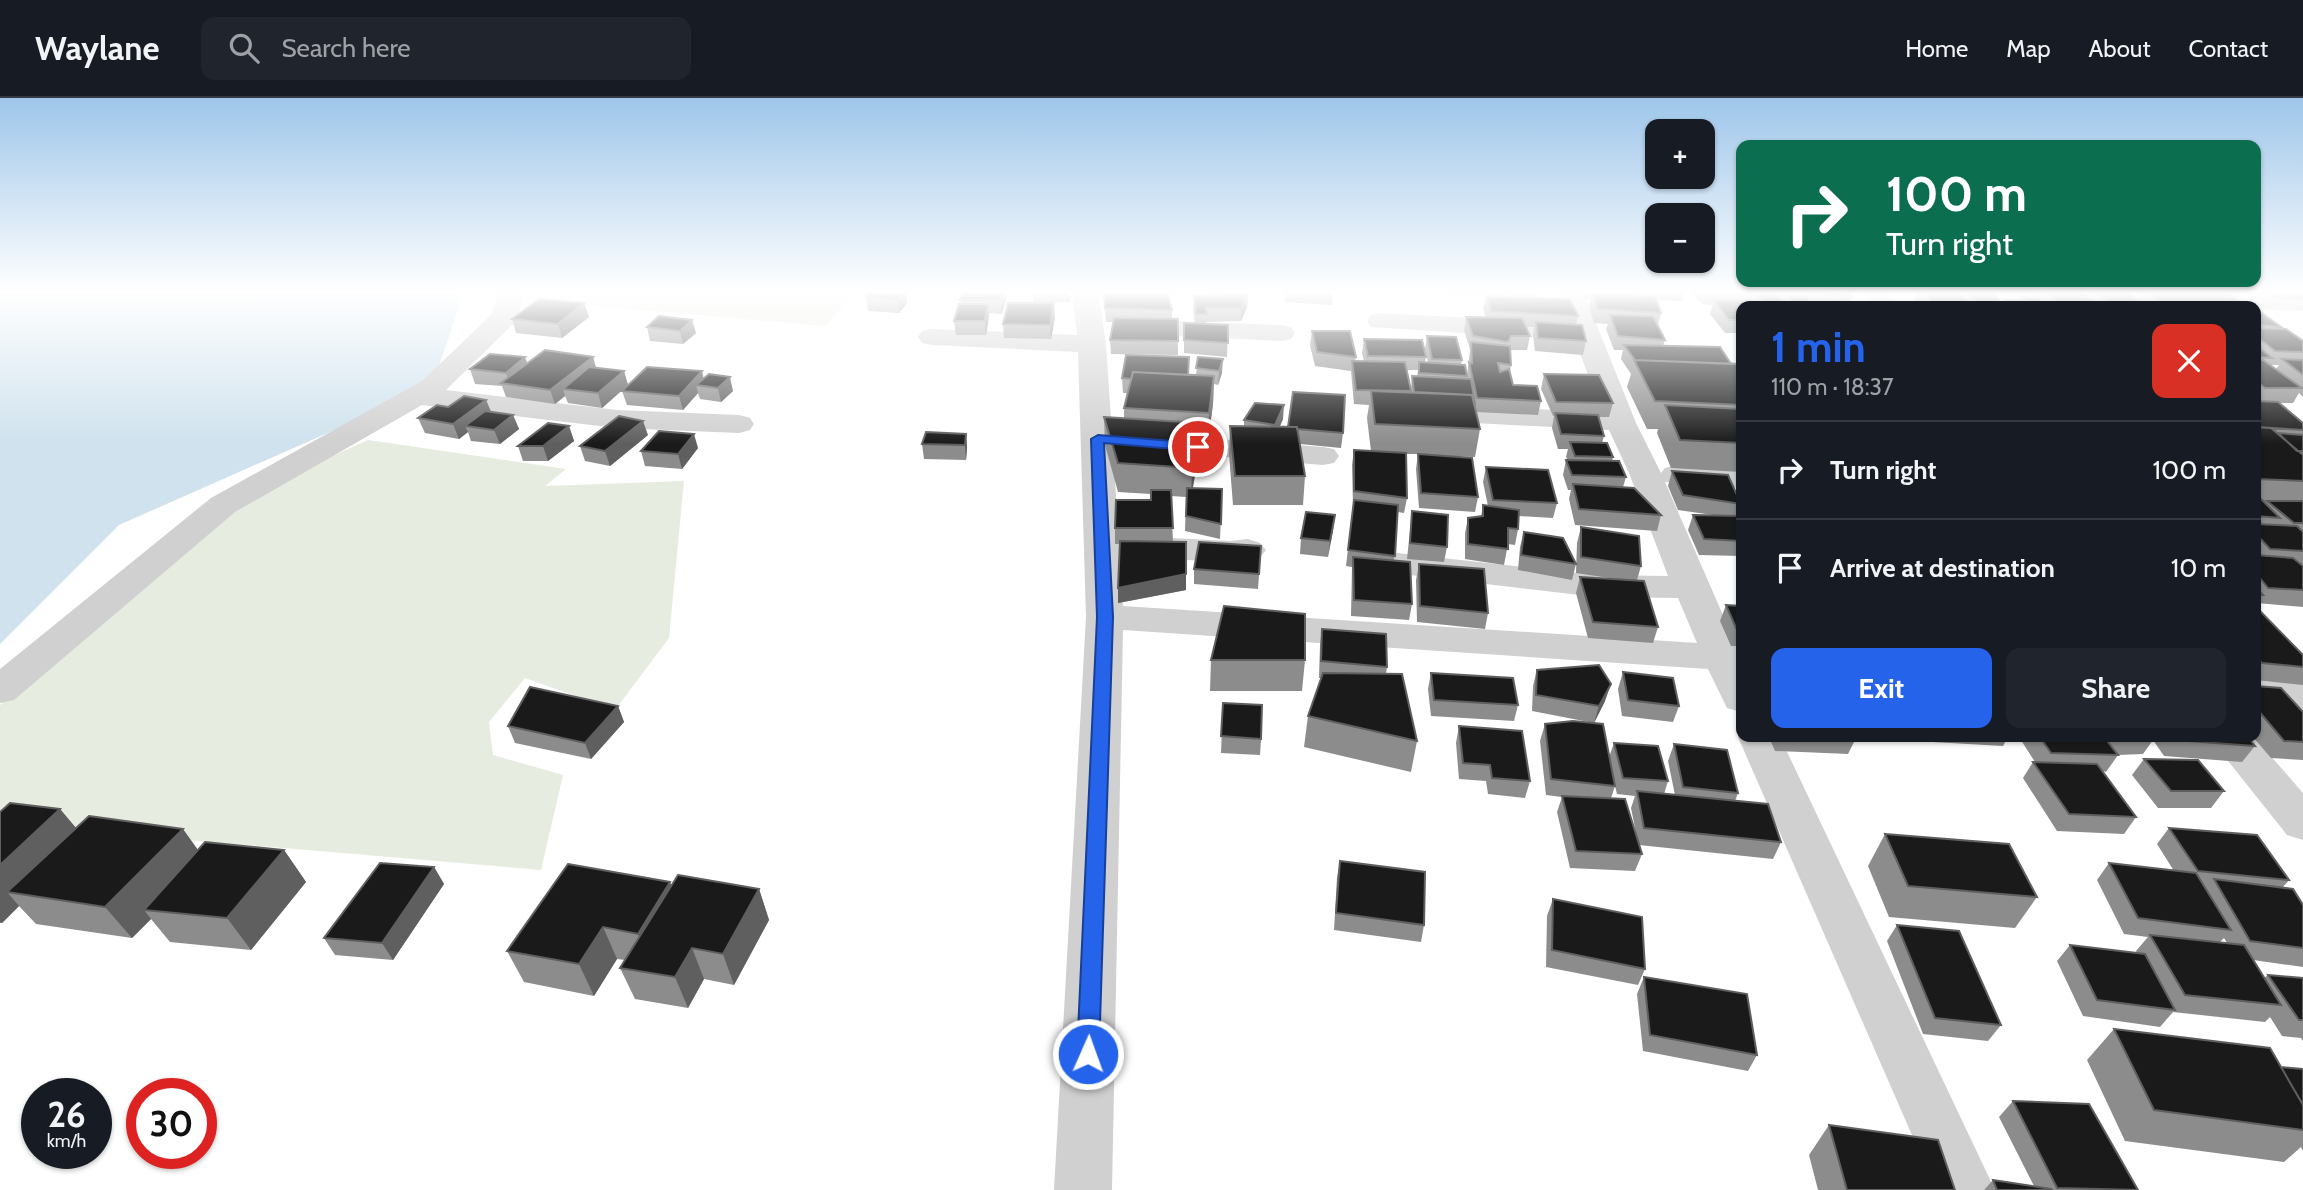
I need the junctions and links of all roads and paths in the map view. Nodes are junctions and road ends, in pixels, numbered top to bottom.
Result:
1 (479, 342) edge
2 (1091, 342) edge
3 (1590, 342) edge
4 (416, 396) junction
5 (1474, 414) edge
6 (1621, 423) junction
7 (739, 424) dead end
8 (1098, 439) junction
9 (1324, 456) dead end
10 (1646, 473) junction
11 (1736, 478) edge
12 (1100, 543) junction
13 (1256, 549) edge
14 (1396, 564) edge
15 (1691, 587) junction
16 (1105, 617) junction
17 (1732, 657) edge
18 (1736, 675) edge
19 (0, 690) edge
20 (2261, 692) edge
21 (2303, 696) edge
22 (1761, 742) edge
23 (2234, 742) edge
24 (2303, 823) edge
25 (1083, 1190) edge
26 (1966, 1190) edge

1 - 4 street
2 - 8 street
3 - 6 street
4 - 7 street
4 - 19 street
5 - 6 street
6 - 10 street
8 - 9 street
8 - 12 street
10 - 11 street
10 - 15 street
12 - 13 street
12 - 16 street
14 - 15 street
15 - 17 street
16 - 17 street
16 - 25 street
17 - 18 street
20 - 21 street
22 - 26 street
23 - 24 street

